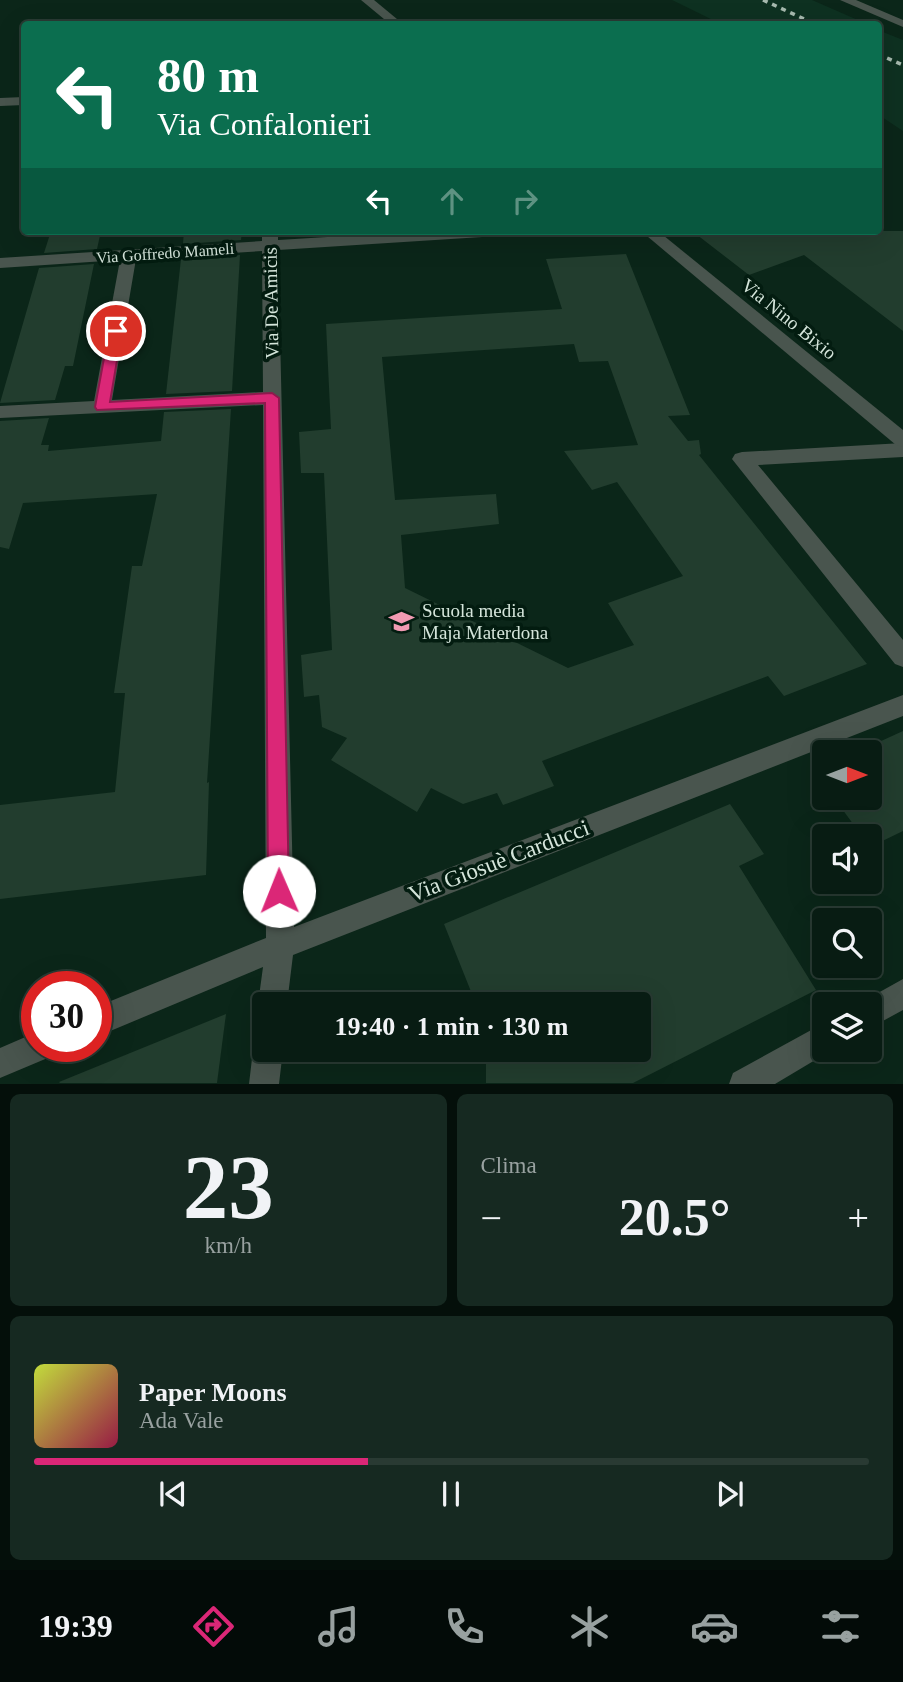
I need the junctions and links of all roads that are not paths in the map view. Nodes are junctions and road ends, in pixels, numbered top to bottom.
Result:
1 (367, 0) edge
2 (846, 0) edge
3 (393, 21) edge
4 (903, 24) edge
5 (21, 101) edge
6 (0, 102) edge
7 (368, 235) edge
8 (654, 235) edge
9 (270, 238) edge
10 (129, 256) junction
11 (0, 263) edge
12 (272, 398) junction
13 (102, 407) junction
14 (0, 412) edge
15 (903, 439) edge
16 (903, 450) edge
17 (903, 657) edge
18 (903, 705) edge
19 (279, 946) junction
20 (274, 992) edge
21 (903, 994) edge
22 (882, 1006) edge
23 (112, 1015) edge
24 (812, 1045) edge
25 (21, 1054) edge
26 (267, 1062) edge
27 (0, 1063) edge
28 (264, 1083) edge
29 (744, 1083) edge

1 - 3 street
2 - 4 street
5 - 6 street
7 - 9 street, Via Goffredo Mameli
8 - 15 street, Via Nino Bixio
9 - 10 street, Via Goffredo Mameli
9 - 12 street, Via De Amicis
10 - 11 street, Via Goffredo Mameli
10 - 13 street
12 - 13 street
12 - 19 street, Via De Amicis
13 - 14 street
16 - 17 street
18 - 19 street, Via Giosuè Carducci
19 - 20 street, Via De Amicis
19 - 23 street, Via Giosuè Carducci
21 - 22 street
24 - 29 street
25 - 27 street
26 - 28 street

